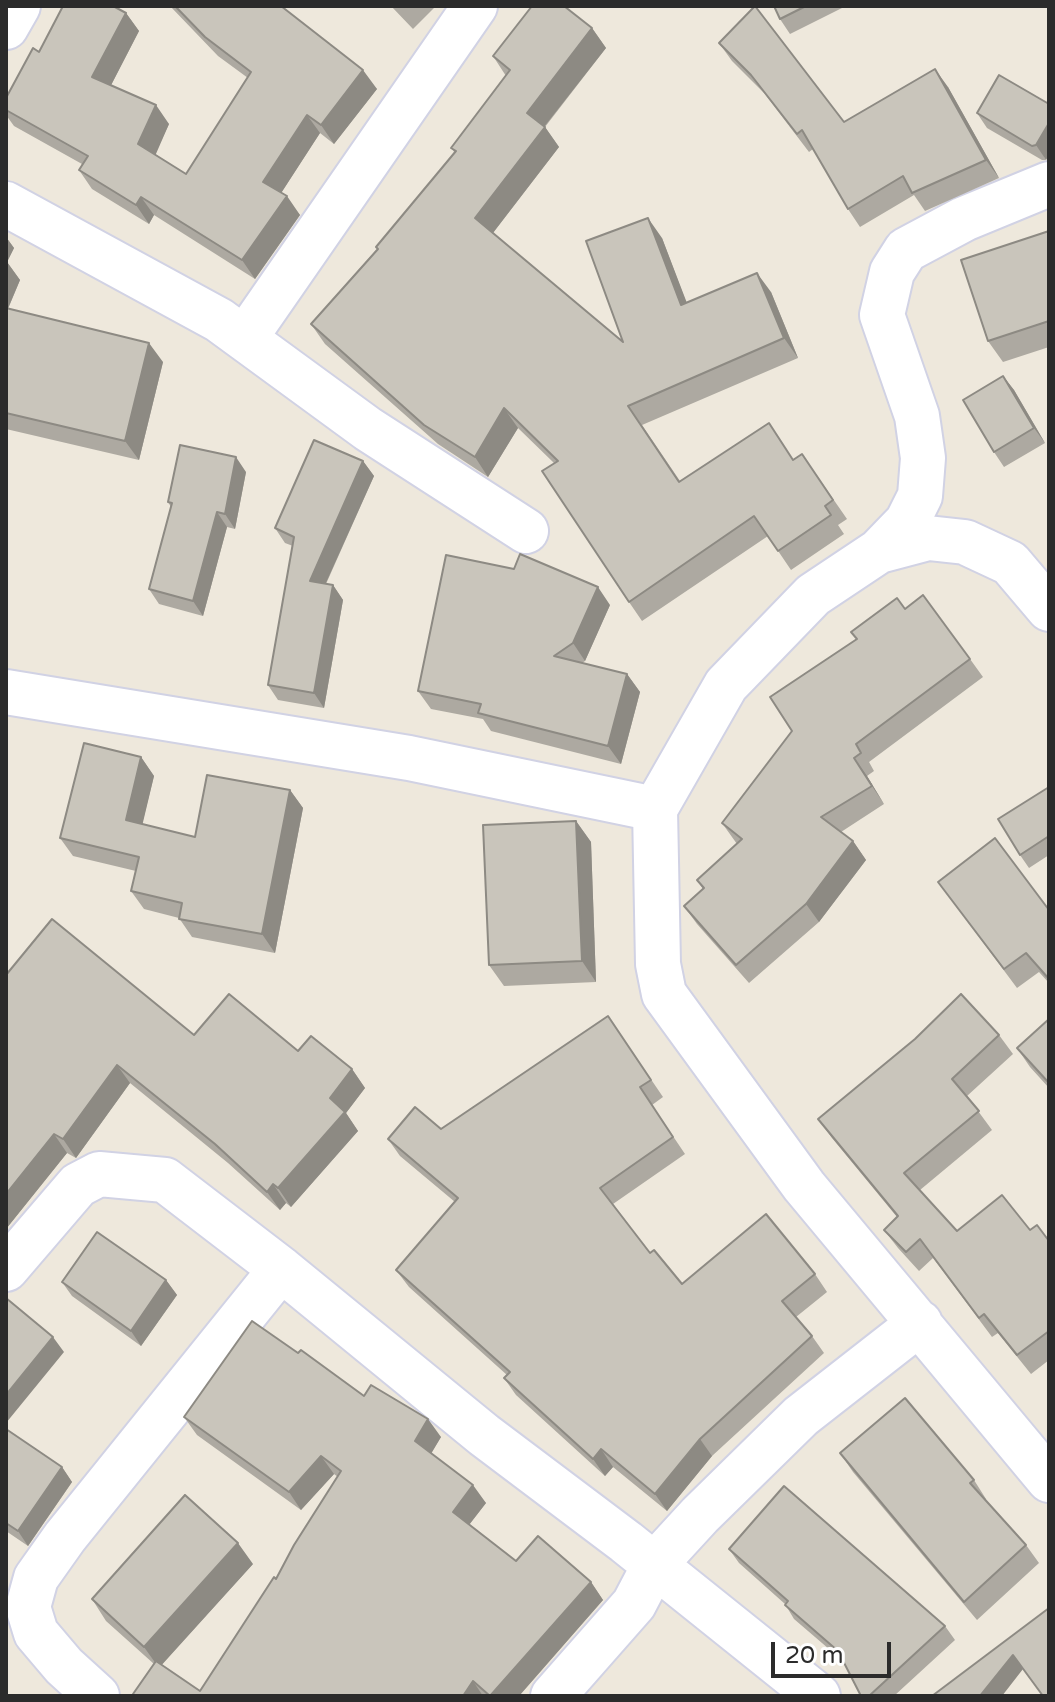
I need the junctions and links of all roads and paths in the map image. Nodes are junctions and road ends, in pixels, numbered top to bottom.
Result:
1 (18, 6) edge
2 (475, 6) edge
3 (6, 27) edge
4 (1049, 184) edge
5 (6, 204) edge
6 (245, 338) junction
7 (526, 531) dead end
8 (879, 551) junction
9 (1049, 609) edge
10 (6, 692) edge
11 (655, 809) junction
12 (6, 1269) edge
13 (281, 1269) junction
14 (920, 1323) junction
15 (1049, 1480) edge
16 (655, 1564) junction
17 (97, 1696) edge
18 (553, 1696) edge
19 (818, 1696) edge

1 - 3 street
2 - 6 street
4 - 8 street
5 - 6 street
6 - 7 street
8 - 9 street
8 - 11 street
10 - 11 street
11 - 14 street
12 - 13 street
13 - 16 street
13 - 17 street
14 - 15 street
14 - 16 street
16 - 18 street
16 - 19 street

